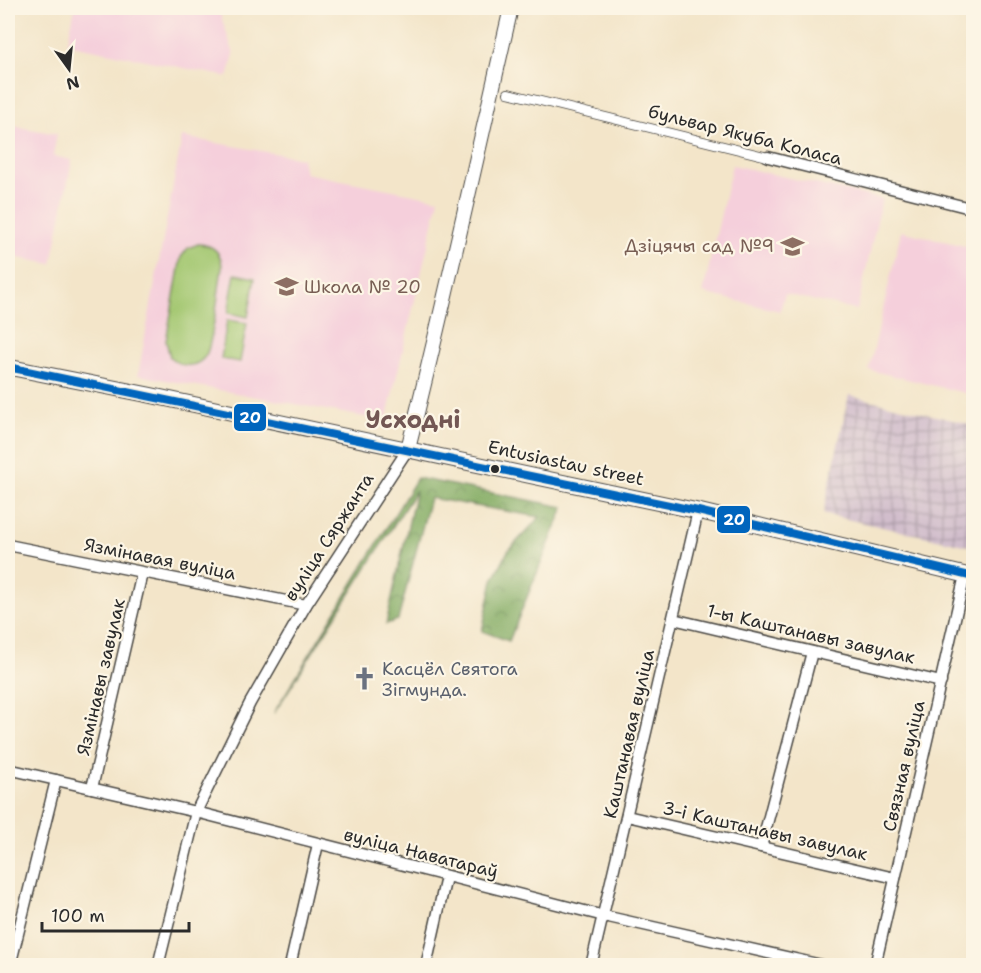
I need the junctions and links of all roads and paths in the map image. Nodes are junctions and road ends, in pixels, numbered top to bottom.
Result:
1 (511, 8) edge
2 (508, 93) dead end
3 (768, 157) joint
4 (974, 209) edge
5 (8, 367) edge
6 (408, 449) junction
7 (698, 511) junction
8 (8, 545) edge
9 (142, 573) junction
10 (969, 576) edge
11 (306, 605) junction
12 (673, 619) junction
13 (812, 651) junction
14 (941, 682) junction
15 (8, 769) edge
16 (56, 780) junction
17 (92, 788) junction
18 (196, 812) junction
19 (627, 816) junction
20 (318, 844) junction
21 (761, 847) junction
22 (446, 877) junction
23 (896, 878) junction
24 (604, 916) junction
25 (10, 966) edge
26 (158, 966) edge
27 (290, 966) edge
28 (426, 966) edge
29 (591, 966) edge
30 (826, 966) edge
31 (875, 966) edge

1 - 6 street, вуліца Сяржанта
2 - 3 street, бульвар Якуба Коласа
3 - 4 street, бульвар Якуба Коласа
5 - 6 main road, Entusiastau street
6 - 7 main road, Entusiastau street
6 - 11 street, вуліца Сяржанта
7 - 10 main road, Entusiastau street
7 - 12 street, Каштанавая вуліца
8 - 9 street, Язмінавая вуліца
9 - 11 street, Язмінавая вуліца
9 - 17 street, Язмінавы завулак
10 - 14 street, Связная вуліца
11 - 18 street, вуліца Сяржанта
12 - 13 street, 1-ы Каштанавы завулак
12 - 19 street, Каштанавая вуліца
13 - 14 street, 1-ы Каштанавы завулак
13 - 21 street
14 - 23 street, Связная вуліца
15 - 16 street, вуліца Наватараў
16 - 17 street, вуліца Наватараў
16 - 25 street
17 - 18 street, вуліца Наватараў
18 - 20 street, вуліца Наватараў
18 - 26 street, вуліца Сяржанта
19 - 21 street, 3-і Каштанавы завулак
19 - 24 street, Каштанавая вуліца
20 - 22 street, вуліца Наватараў
20 - 27 street
21 - 23 street, 3-і Каштанавы завулак
22 - 24 street, вуліца Наватараў
22 - 28 street
23 - 31 street, Связная вуліца
24 - 29 street, Каштанавая вуліца
24 - 30 street, вуліца Наватараў

